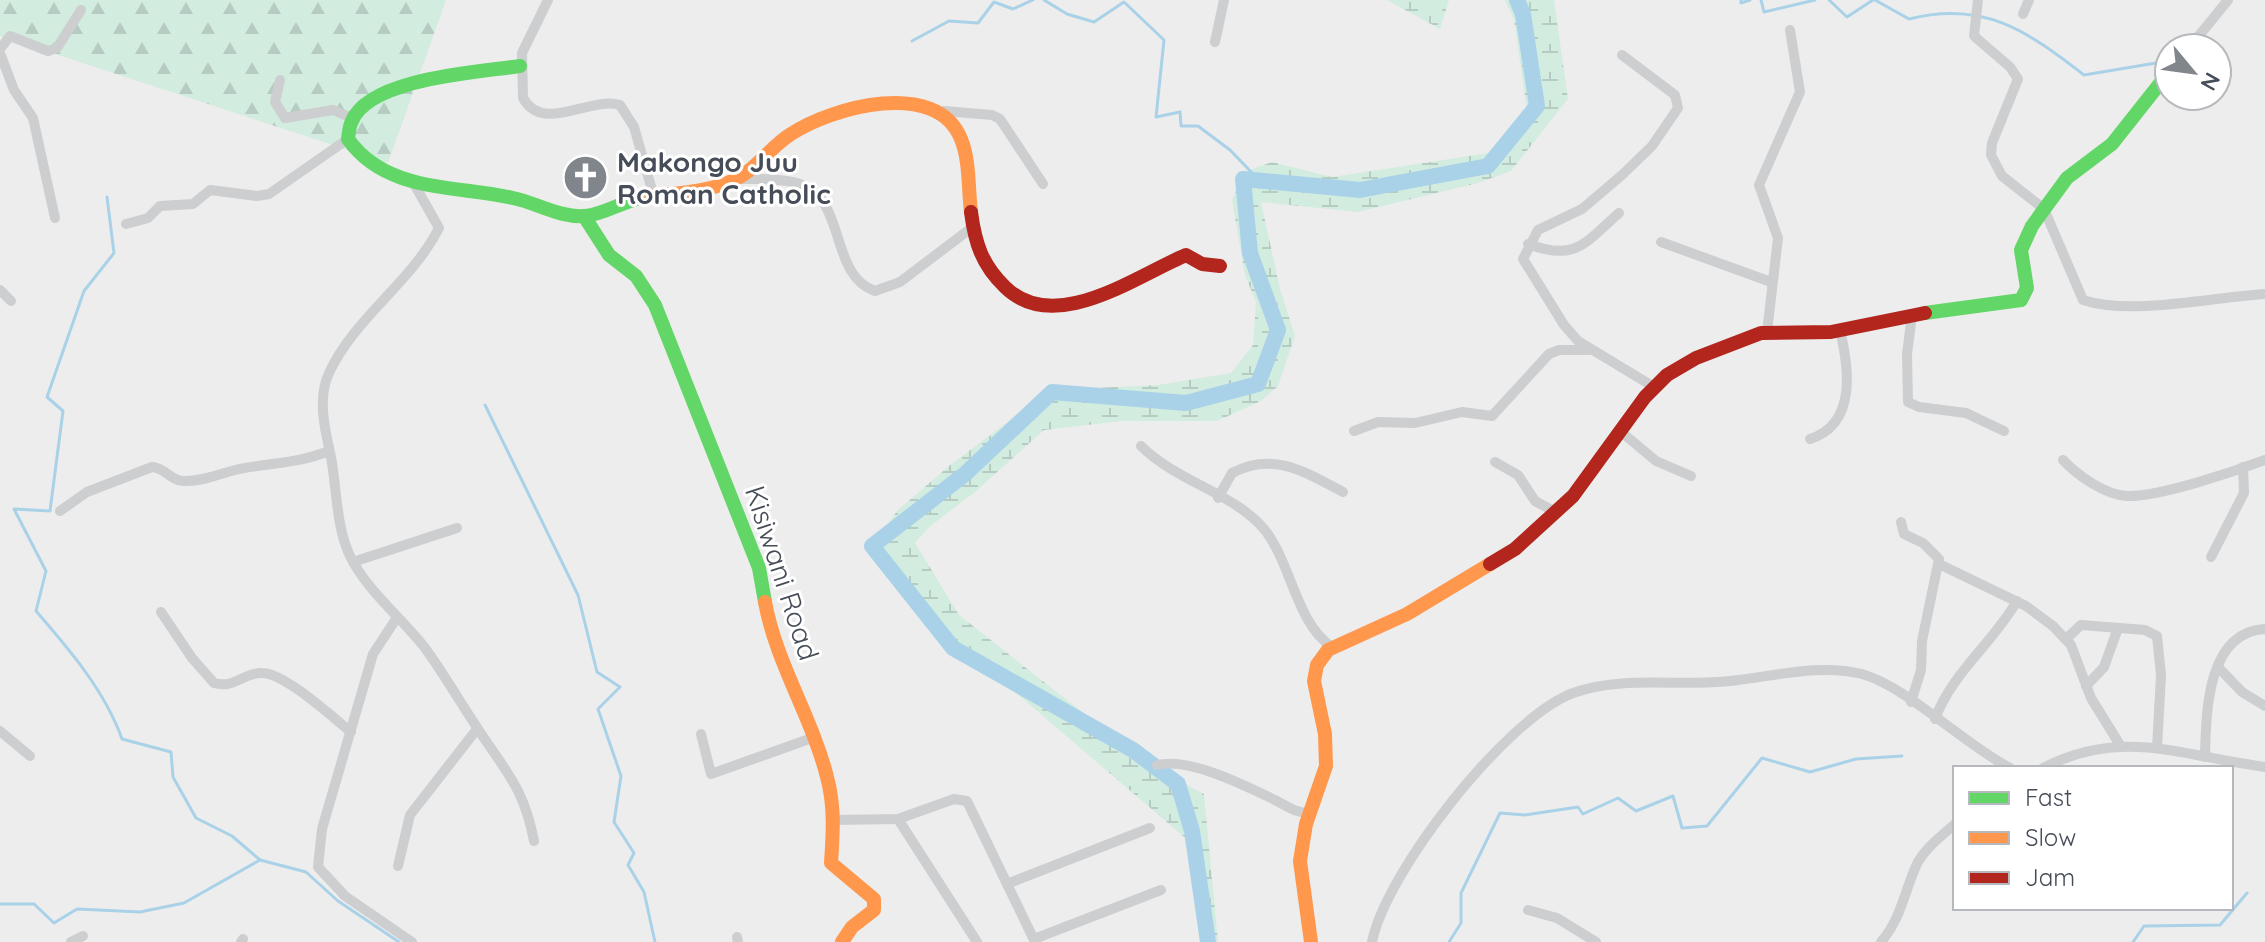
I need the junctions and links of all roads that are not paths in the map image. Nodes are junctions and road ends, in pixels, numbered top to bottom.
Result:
1 (548, 0) edge
2 (1224, 0) edge
3 (1978, 0) edge
4 (2029, 0) edge
5 (2228, 0) edge
6 (81, 10) dead end
7 (2023, 14) dead end
8 (1790, 30) dead end
9 (2202, 32) edge
10 (1215, 42) dead end
11 (0, 51) edge
12 (1622, 55) dead end
13 (520, 66) junction
14 (280, 80) dead end
15 (2153, 92) edge
16 (944, 111) junction
17 (352, 118) junction
18 (348, 139) junction
19 (736, 179) junction
20 (413, 182) junction
21 (1043, 184) dead end
22 (654, 197) junction
23 (2044, 209) junction
24 (1619, 213) dead end
25 (584, 216) junction
26 (55, 218) dead end
27 (126, 224) dead end
28 (974, 226) junction
29 (1661, 242) dead end
30 (1528, 244) junction
31 (1220, 266) dead end
32 (1771, 282) junction
33 (0, 290) edge
34 (2265, 294) edge
35 (11, 301) dead end
36 (1912, 315) junction
37 (1840, 330) junction
38 (1767, 332) junction
39 (1591, 350) junction
40 (1654, 387) junction
41 (1619, 430) junction
42 (1354, 431) dead end
43 (2004, 431) dead end
44 (1810, 439) dead end
45 (1141, 446) dead end
46 (329, 451) junction
47 (2063, 460) dead end
48 (2265, 460) edge
49 (1495, 462) dead end
50 (2243, 467) junction
51 (1691, 476) dead end
52 (1343, 492) dead end
53 (1218, 498) junction
54 (60, 511) dead end
55 (1557, 513) junction
56 (1901, 522) dead end
57 (457, 528) dead end
58 (2211, 557) dead end
59 (353, 562) junction
60 (1939, 564) junction
61 (2017, 601) junction
62 (161, 612) dead end
63 (396, 619) junction
64 (2118, 628) junction
65 (2265, 629) edge
66 (2066, 639) junction
67 (1332, 647) junction
68 (2218, 667) junction
69 (2086, 686) junction
70 (1911, 702) junction
71 (2265, 706) edge
72 (1935, 719) junction
73 (477, 729) junction
74 (0, 731) edge
75 (351, 732) junction
76 (701, 734) dead end
77 (812, 738) junction
78 (2120, 745) junction
79 (2157, 748) junction
80 (30, 756) dead end
81 (2205, 757) junction
82 (1157, 765) dead end
83 (2007, 766) edge
84 (2047, 766) edge
85 (2265, 767) edge
86 (1309, 813) junction
87 (898, 819) junction
88 (834, 820) junction
89 (1953, 826) edge
90 (1150, 828) dead end
91 (534, 841) dead end
92 (398, 866) dead end
93 (1007, 884) junction
94 (1161, 890) dead end
95 (1528, 910) dead end
96 (83, 936) dead end
97 (1035, 940) edge
98 (71, 942) edge
99 (412, 942) edge
100 (842, 942) edge
101 (977, 942) edge
102 (1311, 942) edge
103 (1372, 942) edge
104 (1596, 942) edge
105 (1881, 942) edge

1 - 13 street
2 - 10 street
3 - 23 street
4 - 7 street
5 - 9 street
6 - 11 street
8 - 32 street
11 - 26 street
12 - 30 street
13 - 17 street
13 - 22 street
14 - 17 street
15 - 23 street
16 - 19 street
16 - 21 street
16 - 28 street
17 - 18 street
18 - 20 street
18 - 27 street
19 - 22 street
19 - 28 street
20 - 25 street
20 - 46 street
22 - 25 street
23 - 34 street
23 - 36 street
24 - 30 street
25 - 77 street, Kisiwani Road
28 - 31 street
29 - 32 street
30 - 39 street
32 - 38 street
33 - 35 street
36 - 37 street
36 - 43 street
37 - 38 street
37 - 44 street
38 - 40 street
39 - 40 street
39 - 42 street
40 - 41 street
41 - 51 street
41 - 55 street
45 - 53 street
46 - 54 street
46 - 59 street
47 - 50 street
48 - 50 street
49 - 55 street
50 - 58 street
52 - 53 street
53 - 67 street
55 - 67 street
56 - 60 street
57 - 59 street
59 - 63 street
60 - 61 street
60 - 70 street
61 - 66 street
61 - 72 street
62 - 75 street
63 - 73 street
63 - 75 street
64 - 66 street
64 - 69 street
64 - 79 street
65 - 68 street
66 - 69 street
67 - 86 street
68 - 71 street
68 - 81 street
69 - 78 street
70 - 72 street
70 - 103 street
72 - 83 street
73 - 91 street
73 - 92 street
74 - 80 street
75 - 99 street
76 - 77 street
77 - 88 street, Kisiwani Road
78 - 79 street
78 - 84 street
79 - 81 street
81 - 85 street
82 - 86 street
86 - 102 street
87 - 88 street
87 - 93 street
87 - 101 street
88 - 100 street, Kisiwani Road
89 - 105 street
90 - 93 street
93 - 97 street
94 - 97 street
95 - 104 street
96 - 98 street

